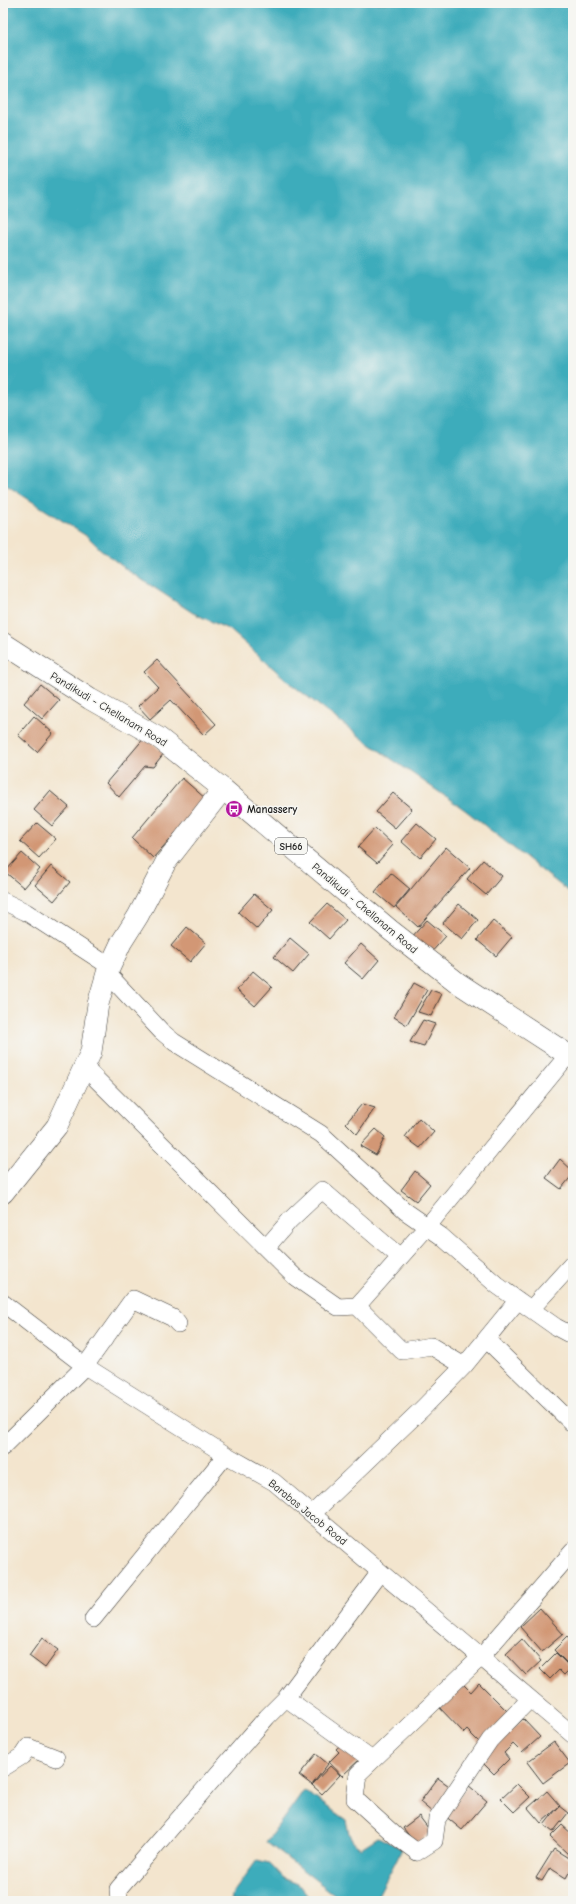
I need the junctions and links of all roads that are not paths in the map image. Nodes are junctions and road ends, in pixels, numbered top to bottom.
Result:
1 (3, 643) edge
2 (223, 789) junction
3 (3, 901) edge
4 (108, 969) junction
5 (571, 1057) edge
6 (84, 1067) junction
7 (3, 1193) edge
8 (427, 1227) junction
9 (266, 1248) junction
10 (400, 1257) junction
11 (573, 1263) edge
12 (3, 1304) edge
13 (524, 1305) junction
14 (357, 1306) junction
15 (178, 1324) dead end
16 (573, 1336) edge
17 (486, 1339) junction
18 (85, 1366) junction
19 (464, 1366) junction
20 (573, 1424) edge
21 (3, 1447) edge
22 (226, 1455) junction
23 (312, 1514) junction
24 (573, 1551) edge
25 (380, 1572) junction
26 (93, 1620) dead end
27 (481, 1657) junction
28 (286, 1698) junction
29 (530, 1699) junction
30 (573, 1735) edge
31 (56, 1758) dead end
32 (372, 1760) junction
33 (3, 1768) edge
34 (119, 1901) edge

1 - 2 main road, Pandikudi - Chellanam Road / SH66
2 - 4 main road
2 - 5 main road, Pandikudi - Chellanam Road / SH66
3 - 4 street
4 - 6 main road
4 - 8 street
5 - 8 street
6 - 7 main road
6 - 9 street
8 - 10 street
8 - 13 street
9 - 10 street
9 - 14 street
10 - 14 street
11 - 13 street
12 - 18 street, Barabas Jacob Road
13 - 16 street
13 - 17 street
14 - 19 street
15 - 18 street
17 - 19 street
17 - 20 street
18 - 21 street
18 - 22 street, Barabas Jacob Road
19 - 23 street
22 - 23 street, Barabas Jacob Road
22 - 26 street
23 - 25 street, Barabas Jacob Road
24 - 27 street
25 - 27 street, Barabas Jacob Road
25 - 28 street
27 - 29 street, Barabas Jacob Road
27 - 32 street
28 - 32 street
28 - 34 street
29 - 30 street, Barabas Jacob Road
29 - 32 street
31 - 33 street

